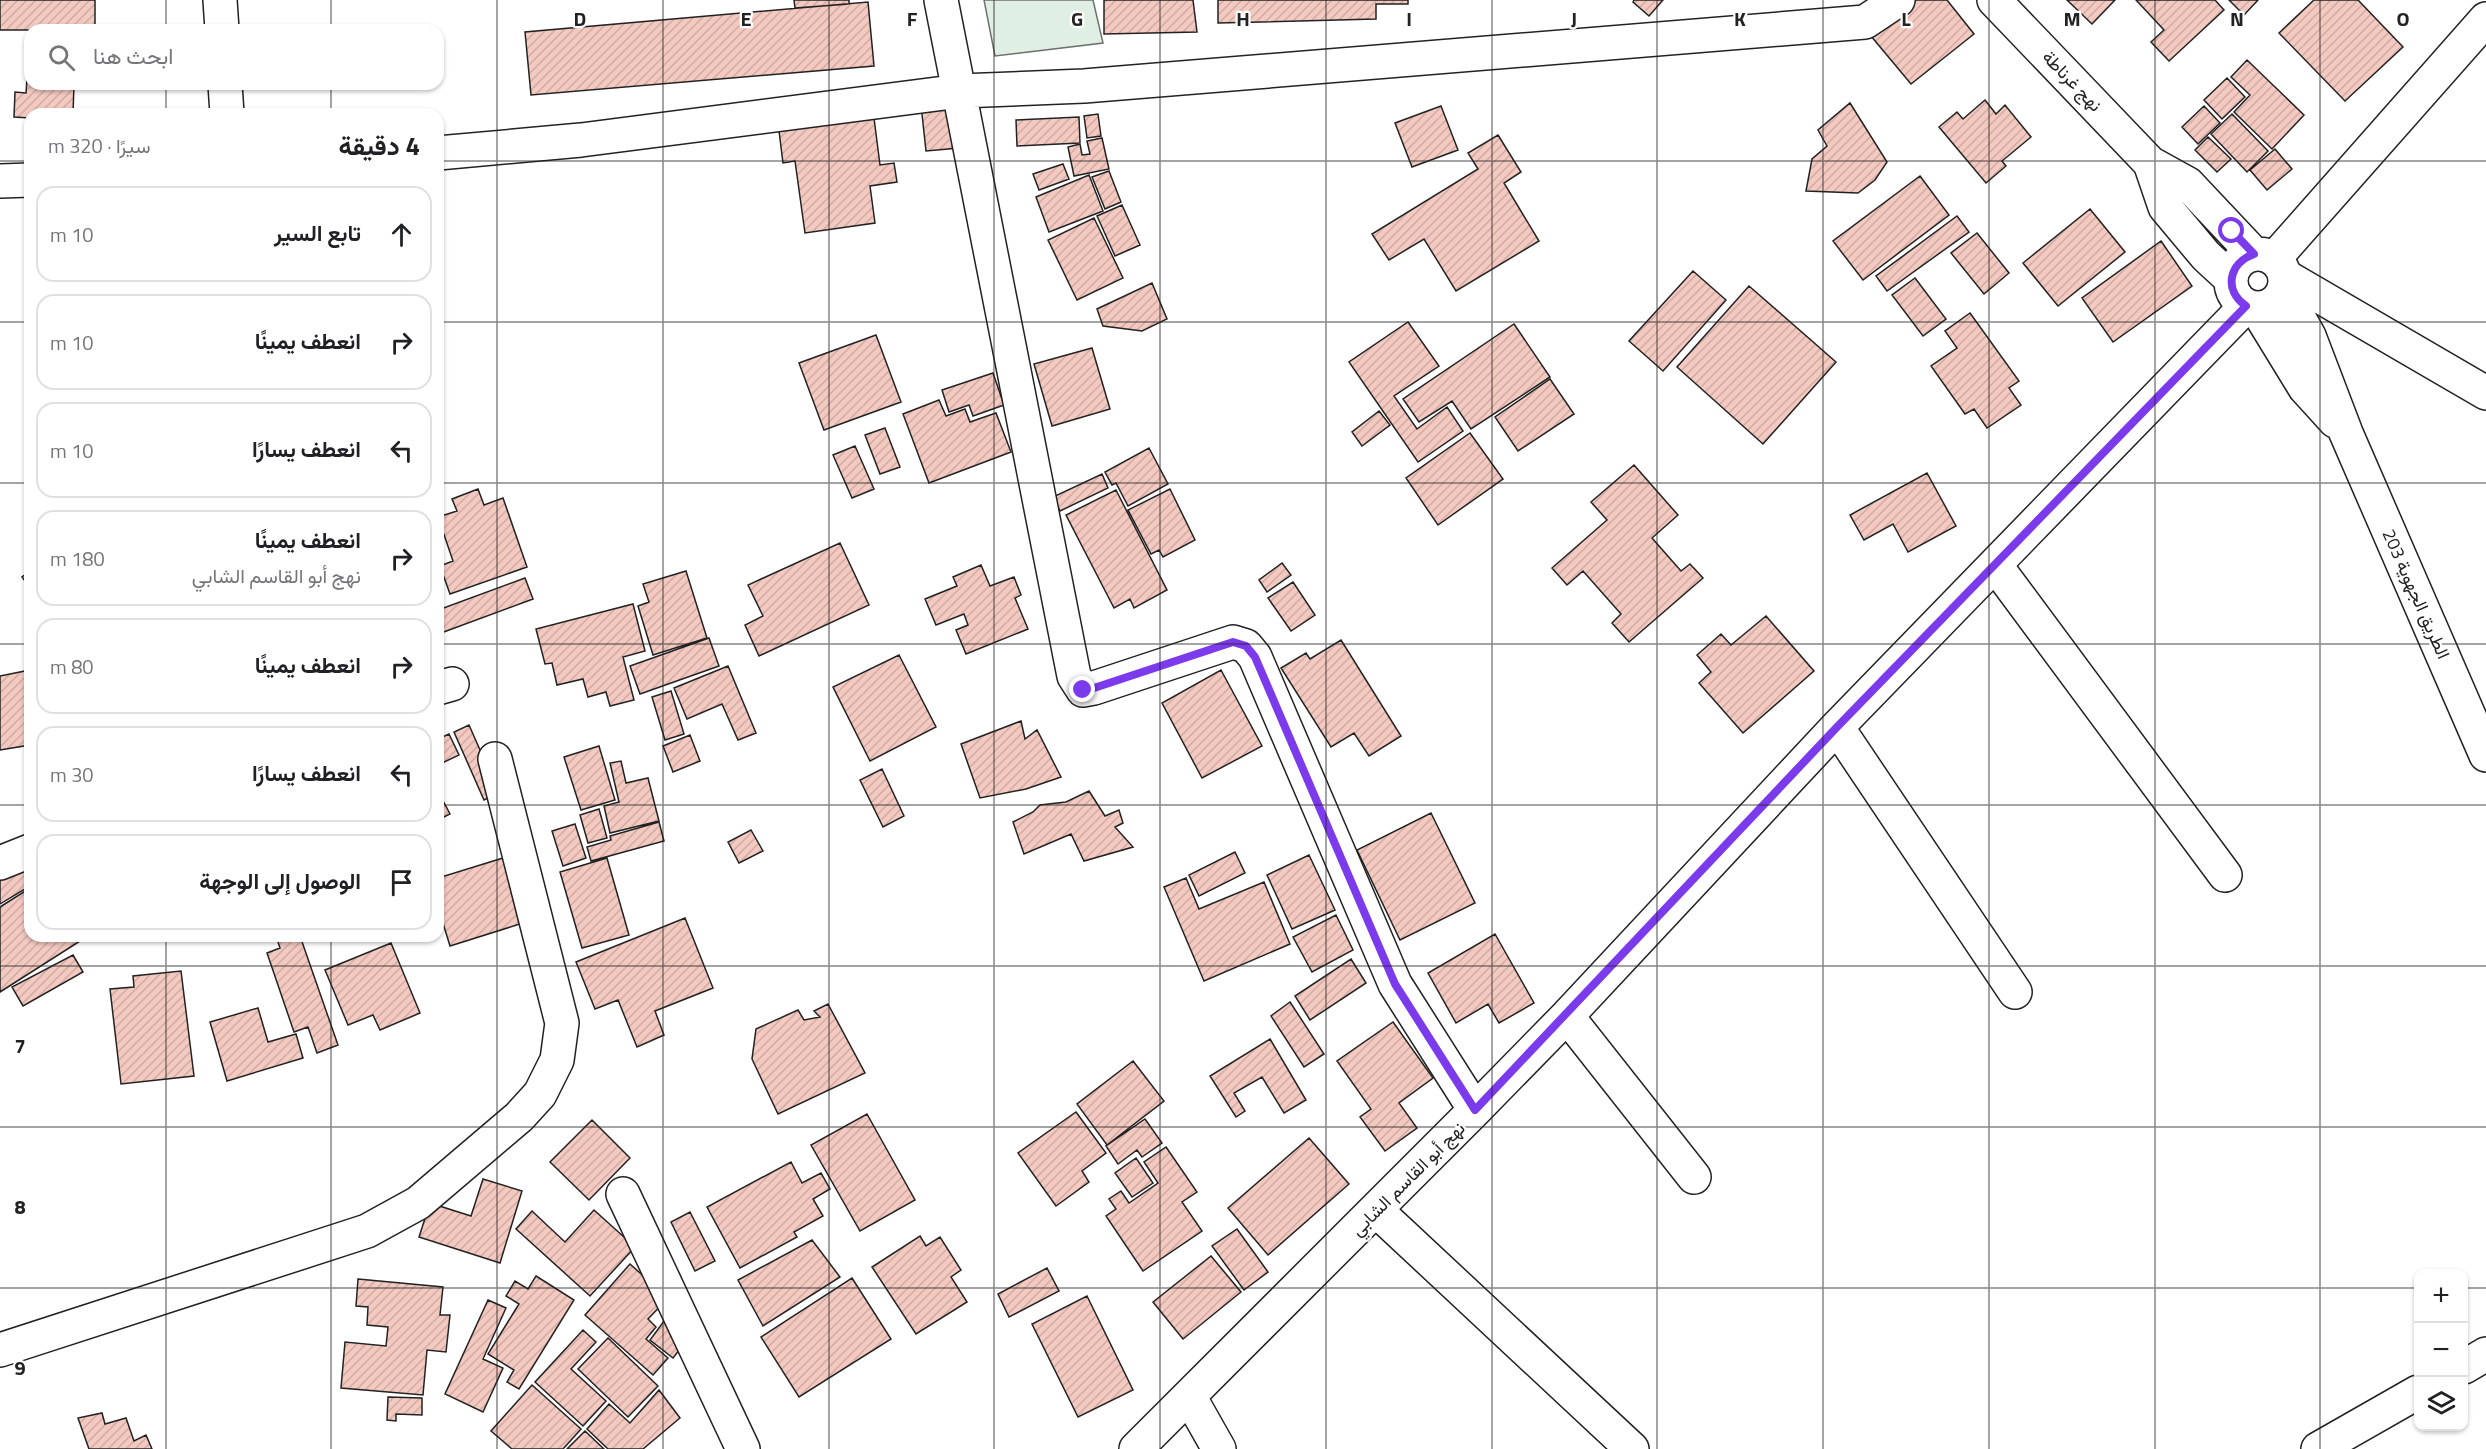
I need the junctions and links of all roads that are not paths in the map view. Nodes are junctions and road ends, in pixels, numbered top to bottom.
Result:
1 (220, 0) edge
2 (941, 0) edge
3 (1898, 0) edge
4 (2001, 2) edge
5 (2486, 19) edge
6 (222, 24) edge
7 (225, 90) edge
8 (960, 91) junction
9 (227, 108) edge
10 (444, 152) edge
11 (2150, 163) junction
12 (24, 180) edge
13 (0, 181) edge
14 (2274, 270) junction
15 (2244, 298) junction
16 (2486, 393) edge
17 (2346, 433) junction
18 (1996, 566) junction
19 (1837, 727) junction
20 (2486, 755) edge
21 (495, 759) dead end
22 (24, 853) edge
23 (0, 863) edge
24 (2225, 875) dead end
25 (2014, 992) dead end
26 (1567, 1016) junction
27 (1475, 1110) junction
28 (1694, 1177) dead end
29 (623, 1194) dead end
30 (1377, 1211) junction
31 (0, 1350) edge
32 (2486, 1354) edge
33 (2468, 1364) edge
34 (2414, 1394) edge
35 (1189, 1396) junction
36 (743, 1449) edge
37 (1136, 1449) edge
38 (1219, 1449) edge
39 (1632, 1449) edge
40 (2318, 1449) edge

1 - 6 street
2 - 8 street
3 - 8 street
4 - 11 street, نهج غرناطة
5 - 14 street
7 - 9 street
8 - 10 street
8 - 27 street
11 - 14 street
11 - 15 street
12 - 13 street
14 - 15 street
14 - 15 street
14 - 16 street
14 - 17 street, الطريق الجهوية 203
15 - 17 street
15 - 18 street, نهج أبو القاسم الشابي
17 - 20 street, الطريق الجهوية 203
18 - 19 street, نهج أبو القاسم الشابي
18 - 24 street
19 - 25 street
19 - 26 street, نهج أبو القاسم الشابي
21 - 31 street
22 - 23 street
26 - 27 street, نهج أبو القاسم الشابي
26 - 28 street
27 - 30 street, نهج أبو القاسم الشابي
29 - 36 street
30 - 35 street, نهج أبو القاسم الشابي
30 - 39 street
32 - 33 street
34 - 40 street
35 - 37 street, نهج أبو القاسم الشابي
35 - 38 street

